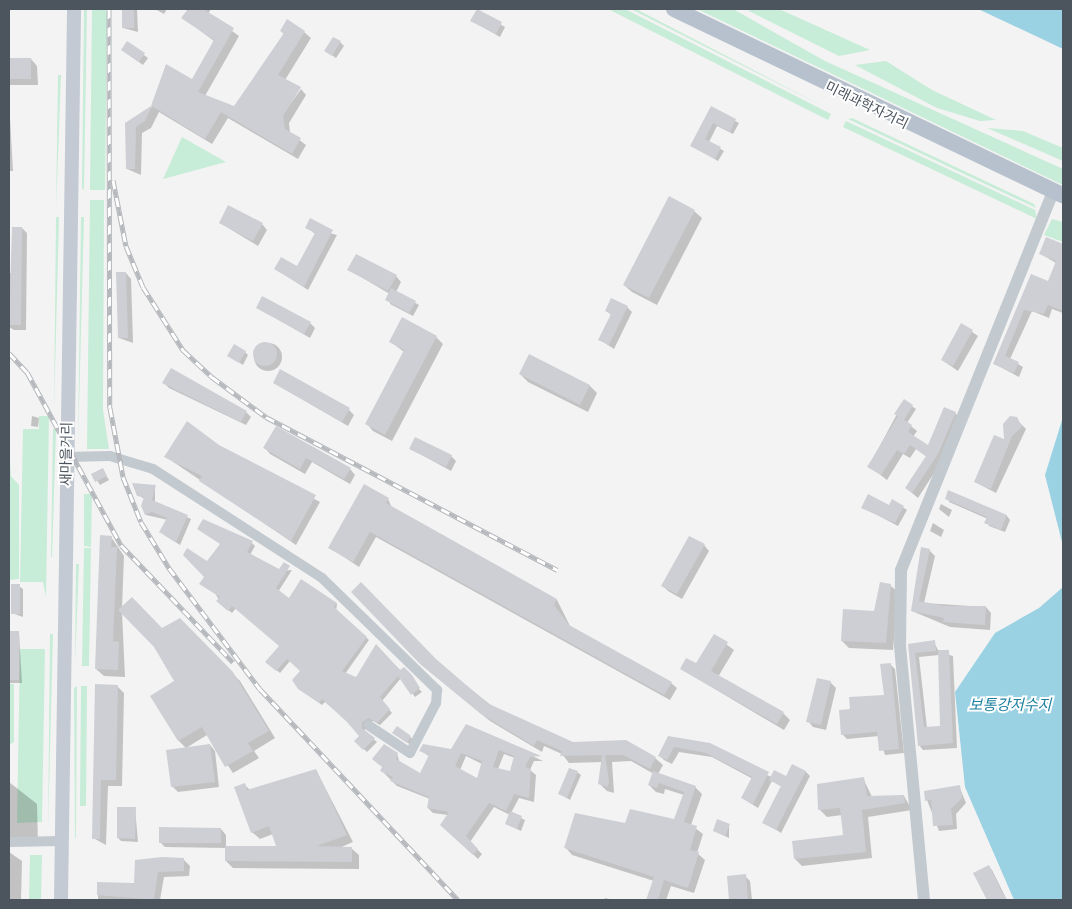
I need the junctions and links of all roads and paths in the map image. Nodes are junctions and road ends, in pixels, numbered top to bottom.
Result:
1 (74, 9) edge
2 (674, 9) edge
3 (1058, 193) edge
4 (66, 457) junction
5 (368, 725) dead end
6 (9, 842) edge
7 (62, 842) junction
8 (61, 900) edge
9 (924, 900) edge

1 - 4 main road, 새마을거리
2 - 3 main road, 미래과학자거리
3 - 9 street
4 - 5 street
4 - 7 main road, 새마을거리
6 - 7 street
7 - 8 main road, 새마을거리

